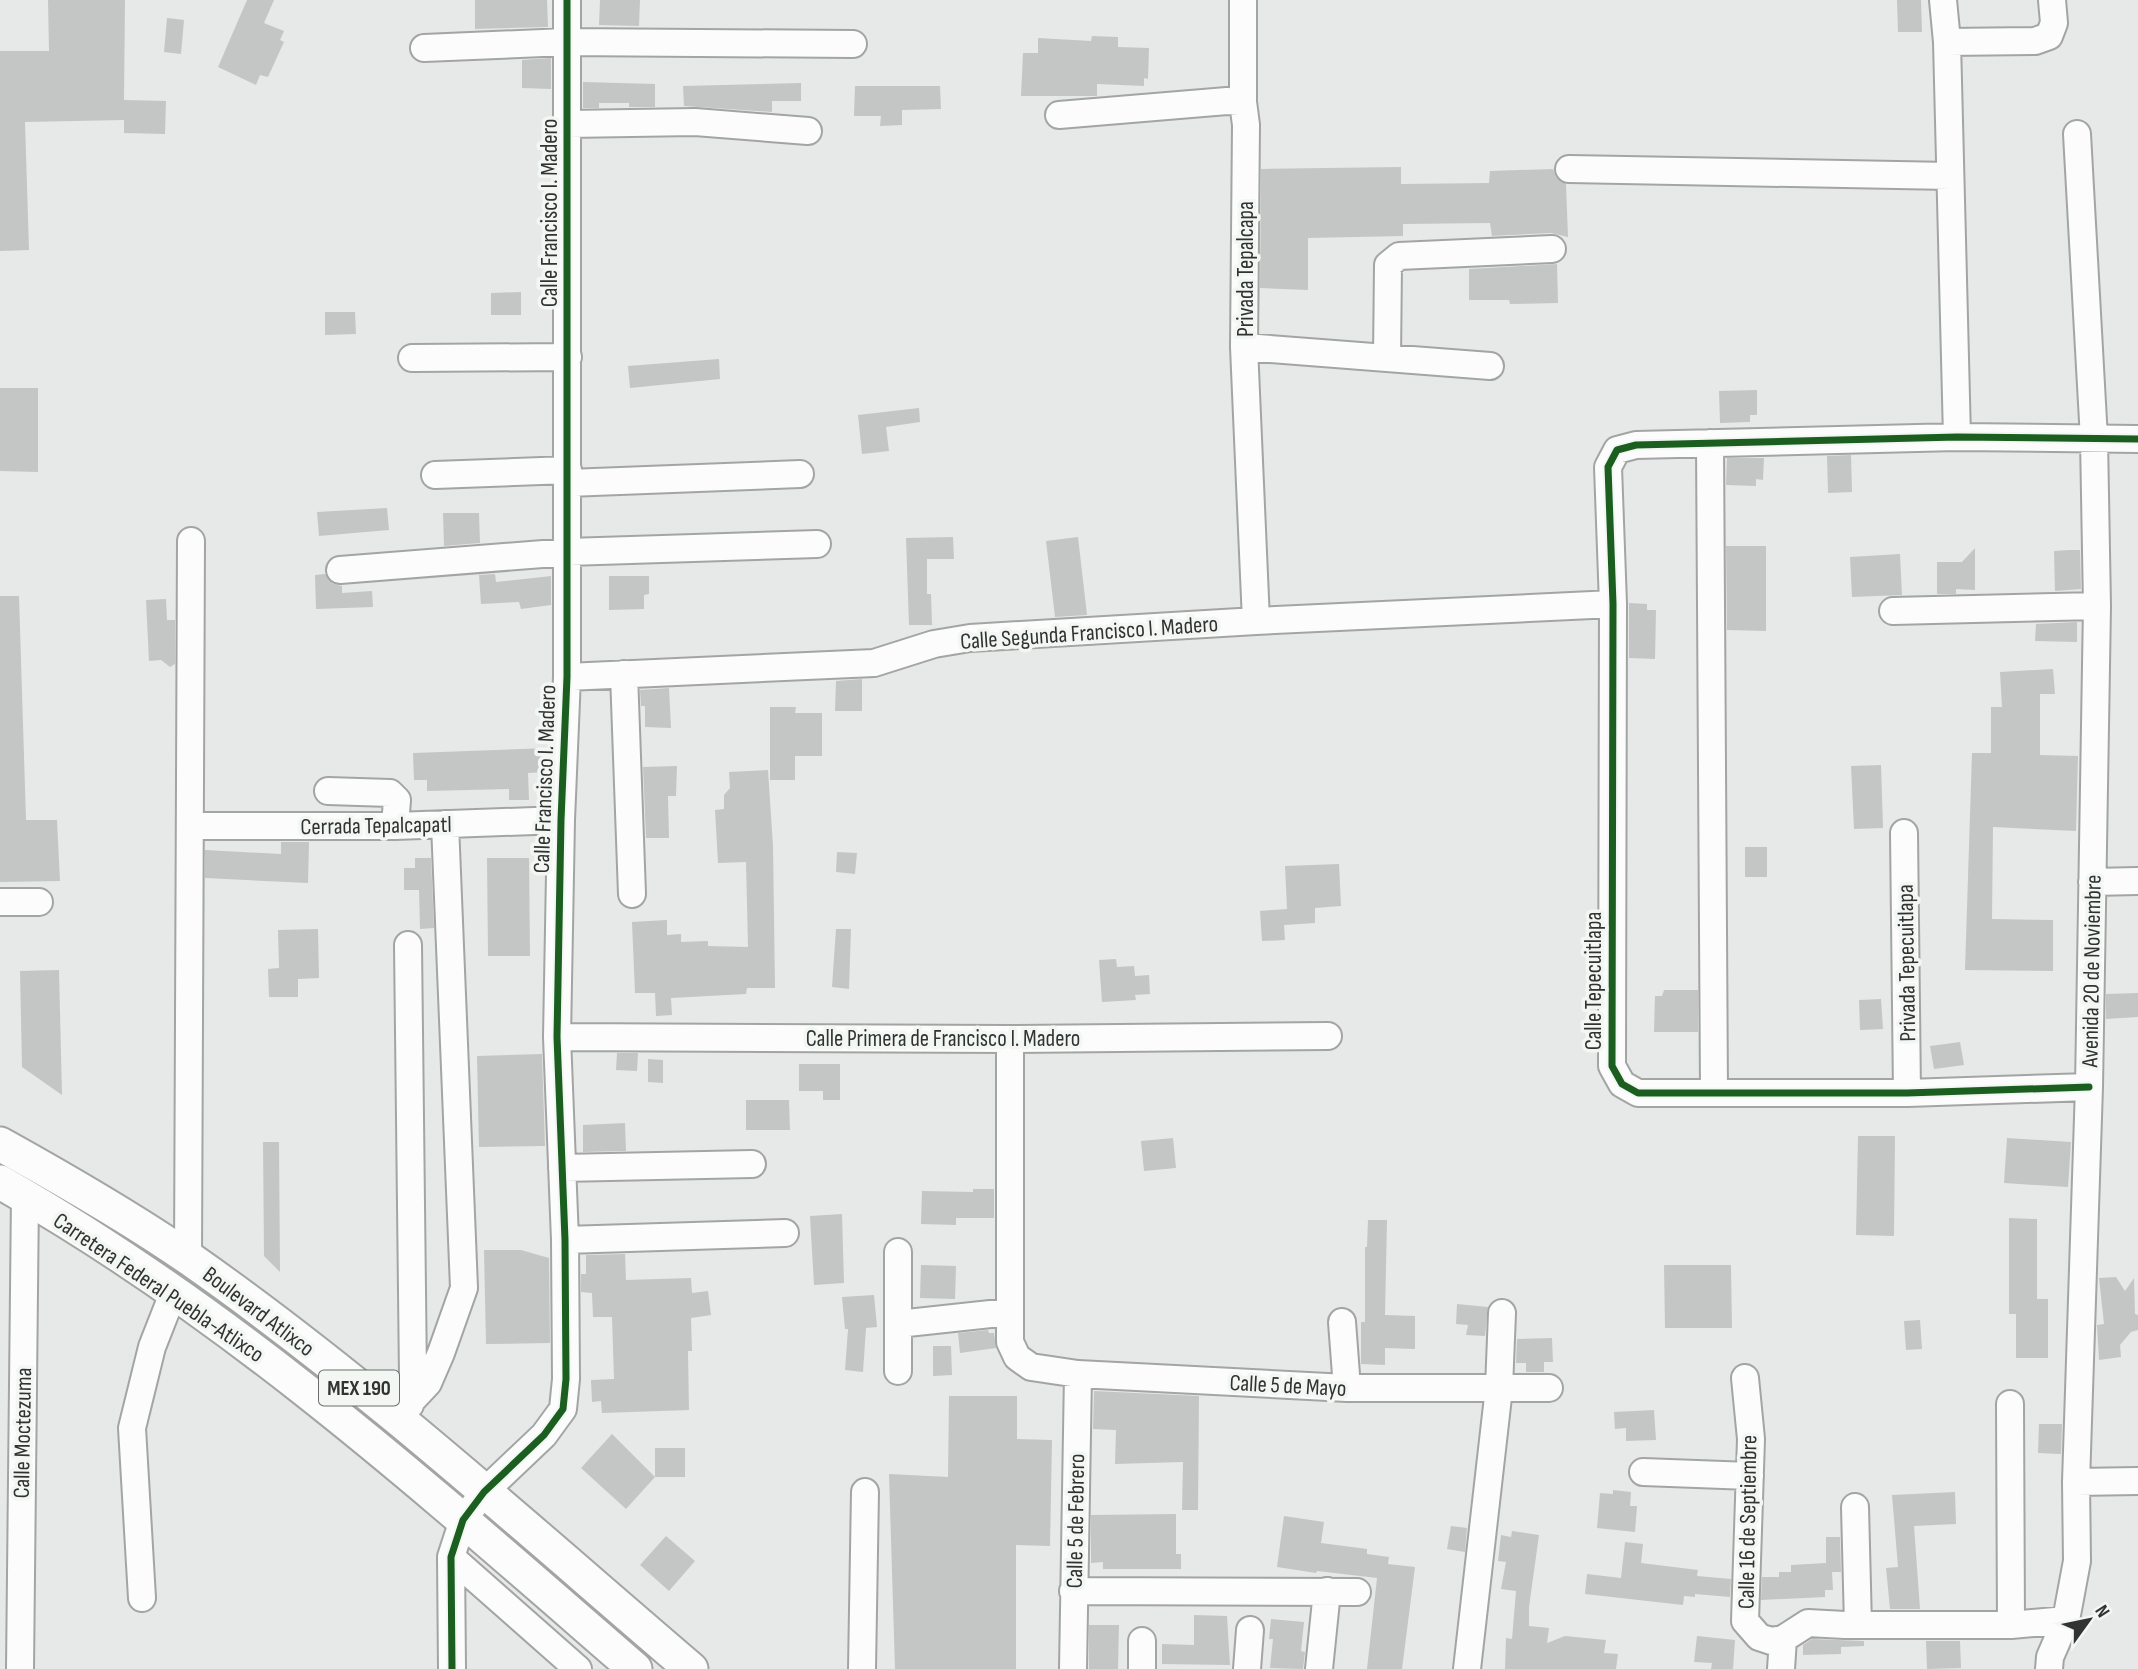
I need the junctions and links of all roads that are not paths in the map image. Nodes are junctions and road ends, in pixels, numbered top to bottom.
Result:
1 (567, 0) edge
2 (1243, 0) edge
3 (1943, 0) edge
4 (2052, 0) edge
5 (1947, 41) junction
6 (566, 42) junction
7 (853, 44) dead end
8 (424, 48) dead end
9 (1243, 102) junction
10 (1059, 115) dead end
11 (568, 124) junction
12 (808, 131) dead end
13 (2077, 134) dead end
14 (1569, 169) dead end
15 (1950, 176) junction
16 (1552, 249) dead end
17 (1244, 347) junction
18 (568, 357) junction
19 (412, 358) dead end
20 (1387, 358) junction
21 (1490, 366) dead end
22 (1957, 437) junction
23 (2094, 439) junction
24 (2138, 439) edge
25 (1710, 443) junction
26 (800, 474) dead end
27 (435, 475) dead end
28 (568, 476) junction
29 (191, 541) dead end
30 (817, 544) dead end
31 (568, 552) junction
32 (340, 570) dead end
33 (1613, 604) junction
34 (2097, 606) junction
35 (1894, 611) dead end
36 (1256, 621) junction
37 (624, 674) junction
38 (567, 677) junction
39 (328, 791) dead end
40 (561, 820) junction
41 (445, 824) junction
42 (190, 826) junction
43 (395, 826) junction
44 (1904, 833) dead end
45 (2138, 881) edge
46 (2092, 882) junction
47 (632, 894) dead end
48 (0, 902) edge
49 (39, 902) dead end
50 (408, 945) dead end
51 (1328, 1036) dead end
52 (557, 1037) junction
53 (1010, 1039) junction
54 (2089, 1087) junction
55 (1714, 1092) junction
56 (1907, 1093) junction
57 (0, 1144) edge
58 (752, 1164) dead end
59 (562, 1168) junction
60 (13, 1189) edge
61 (785, 1233) dead end
62 (565, 1240) junction
63 (898, 1252) dead end
64 (188, 1258) junction
65 (174, 1291) junction
66 (1009, 1312) junction
67 (1502, 1313) dead end
68 (1342, 1322) dead end
69 (898, 1324) junction
70 (898, 1371) dead end
71 (1078, 1374) junction
72 (1745, 1378) dead end
73 (1347, 1388) junction
74 (1499, 1388) junction
75 (1549, 1388) dead end
76 (2010, 1404) dead end
77 (408, 1411) junction
78 (1643, 1472) dead end
79 (1750, 1476) junction
80 (2138, 1481) edge
81 (2076, 1482) junction
82 (484, 1492) junction
83 (865, 1492) dead end
84 (1855, 1507) dead end
85 (463, 1520) junction
86 (451, 1557) junction
87 (1073, 1591) junction
88 (1327, 1591) junction
89 (1357, 1592) dead end
90 (142, 1598) dead end
91 (10, 1610) edge
92 (2066, 1619) junction
93 (1857, 1625) junction
94 (2011, 1625) junction
95 (1250, 1630) dead end
96 (1783, 1639) junction
97 (1142, 1641) dead end
98 (20, 1669) edge
99 (452, 1669) edge
100 (578, 1669) edge
101 (635, 1669) edge
102 (691, 1669) edge
103 (862, 1669) edge
104 (1073, 1669) edge
105 (1142, 1669) edge
106 (1247, 1669) edge
107 (1319, 1669) edge
108 (1467, 1669) edge
109 (1781, 1669) edge
110 (2049, 1669) edge

1 - 6 street, Calle Francisco I. Madero
2 - 9 street, Privada Tepalcapa
3 - 5 street
4 - 5 street
5 - 15 street
6 - 7 street
6 - 8 street
6 - 11 street, Calle Francisco I. Madero
9 - 10 street
9 - 17 street, Privada Tepalcapa
11 - 12 street
11 - 18 street, Calle Francisco I. Madero
13 - 23 street, Avenida 20 de Noviembre
14 - 15 street
15 - 22 street
16 - 20 street
17 - 20 street
17 - 36 street, Privada Tepalcapa
18 - 19 street
18 - 28 street, Calle Francisco I. Madero
20 - 21 street
22 - 23 street
22 - 25 street
23 - 24 street
23 - 34 street, Avenida 20 de Noviembre
25 - 33 street, Calle Tepecuitlapa
25 - 55 street
26 - 28 street
27 - 28 street
28 - 31 street, Calle Francisco I. Madero
29 - 42 street
30 - 31 street
31 - 32 street
31 - 38 street, Calle Francisco I. Madero
33 - 36 street, Calle Segunda Francisco I. Madero
33 - 55 street, Calle Tepecuitlapa
34 - 35 street
34 - 46 street, Avenida 20 de Noviembre
36 - 37 street, Calle Segunda Francisco I. Madero
37 - 38 street, Calle Segunda Francisco I. Madero
37 - 47 street
38 - 40 street, Calle Francisco I. Madero
39 - 43 street
40 - 41 street, Cerrada Tepalcapatl
40 - 52 street, Calle Francisco I. Madero
41 - 43 street, Cerrada Tepalcapatl
41 - 77 street
42 - 43 street, Cerrada Tepalcapatl
42 - 64 street
44 - 56 street, Privada Tepecuitlapa
45 - 46 street
46 - 54 street, Avenida 20 de Noviembre
48 - 49 street
50 - 77 street
51 - 53 street, Calle Primera de Francisco I. Madero
52 - 53 street, Calle Primera de Francisco I. Madero
52 - 59 street, Calle Francisco I. Madero
53 - 66 street, Calle 5 de Mayo
54 - 56 street, Calle Tepecuitlapa
54 - 81 street, Avenida 20 de Noviembre
55 - 56 street, Calle Tepecuitlapa
57 - 64 main road, Boulevard Atlixco / MEX 190
58 - 59 street
59 - 62 street, Calle Francisco I. Madero
60 - 65 main road, Carretera Federal Puebla-Atlixco / MEX 190
60 - 91 street, Calle Moctezuma
61 - 62 street
62 - 82 street, Calle Francisco I. Madero
63 - 69 street
64 - 77 main road, Boulevard Atlixco / MEX 190
65 - 85 main road, Carretera Federal Puebla-Atlixco / MEX 190
65 - 90 street
66 - 69 street
66 - 71 street, Calle 5 de Mayo
67 - 74 street
68 - 73 street
69 - 70 street
71 - 73 street, Calle 5 de Mayo
71 - 87 street, Calle 5 de Febrero
72 - 79 street, Calle 16 de Septiembre
73 - 74 street, Calle 5 de Mayo
74 - 75 street, Calle 5 de Mayo
74 - 108 street
76 - 94 street
77 - 82 main road, Boulevard Atlixco / MEX 190
78 - 79 street
79 - 96 street, Calle 16 de Septiembre
80 - 81 street
81 - 92 street, Avenida 20 de Noviembre
82 - 85 street, Calle Francisco I. Madero
82 - 102 main road, Boulevard Atlixco / MEX 190
83 - 103 street
84 - 93 street
85 - 86 street, Calle Francisco I. Madero
85 - 101 main road, Carretera Federal Puebla-Atlixco / MEX 190
86 - 99 street, Calle Francisco I. Madero
86 - 100 street
87 - 88 street
87 - 104 street, Calle 5 de Febrero
88 - 89 street
88 - 107 street
91 - 98 street, Calle Moctezuma
92 - 94 street
92 - 110 street, Avenida 20 de Noviembre
93 - 94 street
93 - 96 street
95 - 106 street
96 - 109 street
97 - 105 street

